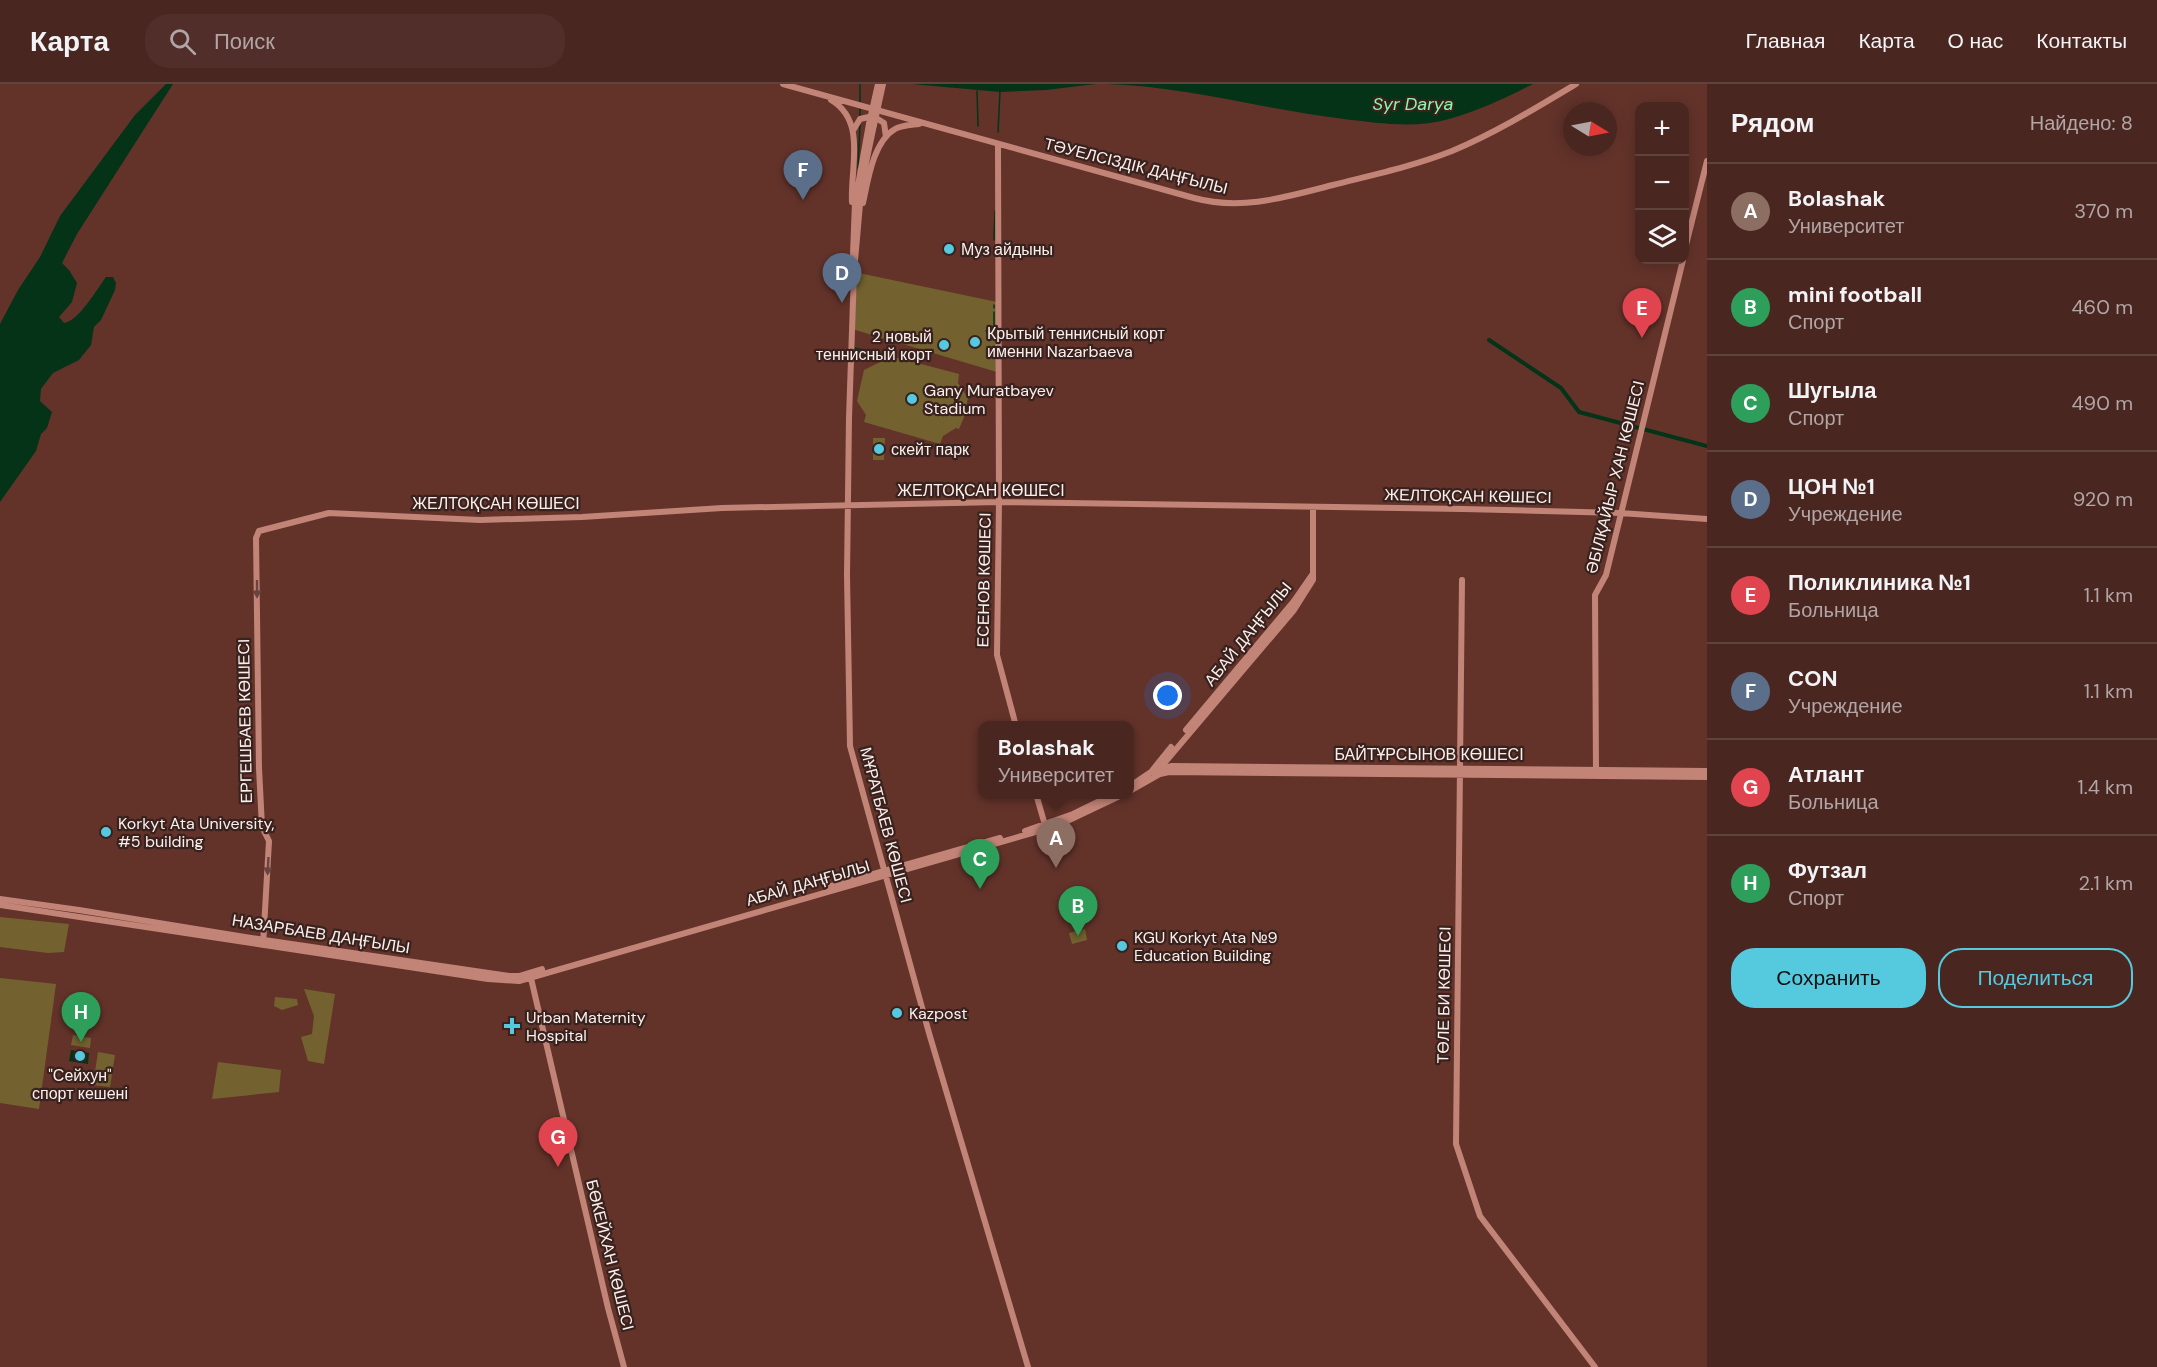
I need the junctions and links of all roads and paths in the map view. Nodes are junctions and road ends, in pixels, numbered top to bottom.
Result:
1 (783, 84) edge
2 (878, 84) edge
3 (884, 84) edge
4 (1576, 84) edge
5 (817, 94) junction
6 (923, 124) junction
7 (871, 125) junction
8 (853, 137) junction
9 (886, 137) junction
10 (998, 145) junction
11 (1707, 161) edge
12 (856, 224) junction
13 (1689, 233) edge
14 (1682, 264) edge
15 (999, 502) junction
16 (848, 506) junction
17 (1313, 507) junction
18 (1620, 513) junction
19 (1707, 519) edge
20 (259, 531) joint
21 (1313, 578) junction
22 (1462, 580) dead end
23 (1015, 721) edge
24 (1172, 753) junction
25 (1181, 766) junction
26 (1161, 768) junction
27 (1459, 771) junction
28 (1707, 771) edge
29 (1596, 772) junction
30 (1152, 774) junction
31 (1707, 777) edge
32 (1134, 784) edge
33 (1134, 788) edge
34 (1037, 799) edge
35 (1108, 799) edge
36 (1113, 799) edge
37 (1104, 802) junction
38 (1045, 825) junction
39 (885, 873) junction
40 (0, 899) edge
41 (0, 905) edge
42 (264, 942) junction
43 (635, 943) joint
44 (530, 975) junction
45 (624, 1367) edge
46 (1028, 1367) edge
47 (1595, 1367) edge

1 - 5 street, ТӘУЕЛСІЗДІК ДАҢҒЫЛЫ
2 - 7 street, bridge
3 - 7 street, bridge
4 - 10 street, ТӘУЕЛСІЗДІК ДАҢҒЫЛЫ
5 - 6 street, ТӘУЕЛСІЗДІК ДАҢҒЫЛЫ
5 - 8 street
6 - 9 street
6 - 10 street, ТӘУЕЛСІЗДІК ДАҢҒЫЛЫ
7 - 12 street
8 - 9 street
8 - 12 street
9 - 12 street
10 - 15 street, ЕСЕНОВ КӨШЕСІ
11 - 13 street
12 - 16 street, МҰРАТБАЕВ КӨШЕСІ
14 - 18 street, ӘБІЛҚАЙЫР ХАН КӨШЕСІ
15 - 16 street, ЖЕЛТОҚСАН КӨШЕСІ
15 - 17 street, ЖЕЛТОҚСАН КӨШЕСІ
15 - 23 street, ЕСЕНОВ КӨШЕСІ
16 - 20 street, ЖЕЛТОҚСАН КӨШЕСІ
16 - 39 street, МҰРАТБАЕВ КӨШЕСІ
17 - 18 street, ЖЕЛТОҚСАН КӨШЕСІ
17 - 21 street
18 - 19 street, ЖЕЛТОҚСАН КӨШЕСІ
18 - 29 street, ӘБІЛҚАЙЫР ХАН КӨШЕСІ
20 -> 42 street, ЕРГЕШБАЕВ КӨШЕСІ
21 - 24 street, АБАЙ ДАҢҒЫЛЫ
21 - 30 street, АБАЙ ДАҢҒЫЛЫ
22 - 27 street, ТӨЛЕ БИ КӨШЕСІ
24 - 25 street
24 - 26 street, АБАЙ ДАҢҒЫЛЫ
25 - 26 street, БАЙТҰРСЫНОВ КӨШЕСІ
25 - 27 street, БАЙТҰРСЫНОВ КӨШЕСІ
26 - 30 street, АБАЙ ДАҢҒЫЛЫ
27 - 29 street, БАЙТҰРСЫНОВ КӨШЕСІ
27 - 30 street, БАЙТҰРСЫНОВ КӨШЕСІ
27 - 47 street, ТӨЛЕ БИ КӨШЕСІ
28 - 29 street, БАЙТҰРСЫНОВ КӨШЕСІ
29 - 31 street, БАЙТҰРСЫНОВ КӨШЕСІ
30 - 32 street, АБАЙ ДАҢҒЫЛЫ
30 - 33 street, АБАЙ ДАҢҒЫЛЫ
34 - 38 street
35 - 37 street, АБАЙ ДАҢҒЫЛЫ
36 - 37 street, АБАЙ ДАҢҒЫЛЫ
37 - 38 street, АБАЙ ДАҢҒЫЛЫ
37 - 39 street, АБАЙ ДАҢҒЫЛЫ
38 - 39 street, АБАЙ ДАҢҒЫЛЫ
39 - 43 street, АБАЙ ДАҢҒЫЛЫ
39 - 44 street, АБАЙ ДАҢҒЫЛЫ
39 - 46 street, МҰРАТБАЕВ КӨШЕСІ
40 - 42 street, НАЗАРБАЕВ ДАҢҒЫЛЫ
41 - 42 street, НАЗАРБАЕВ ДАҢҒЫЛЫ
42 - 44 street, НАЗАРБАЕВ ДАҢҒЫЛЫ
43 - 44 street, НАЗАРБАЕВ ДАҢҒЫЛЫ
44 - 45 street, БӨКЕЙХАН КӨШЕСІ

